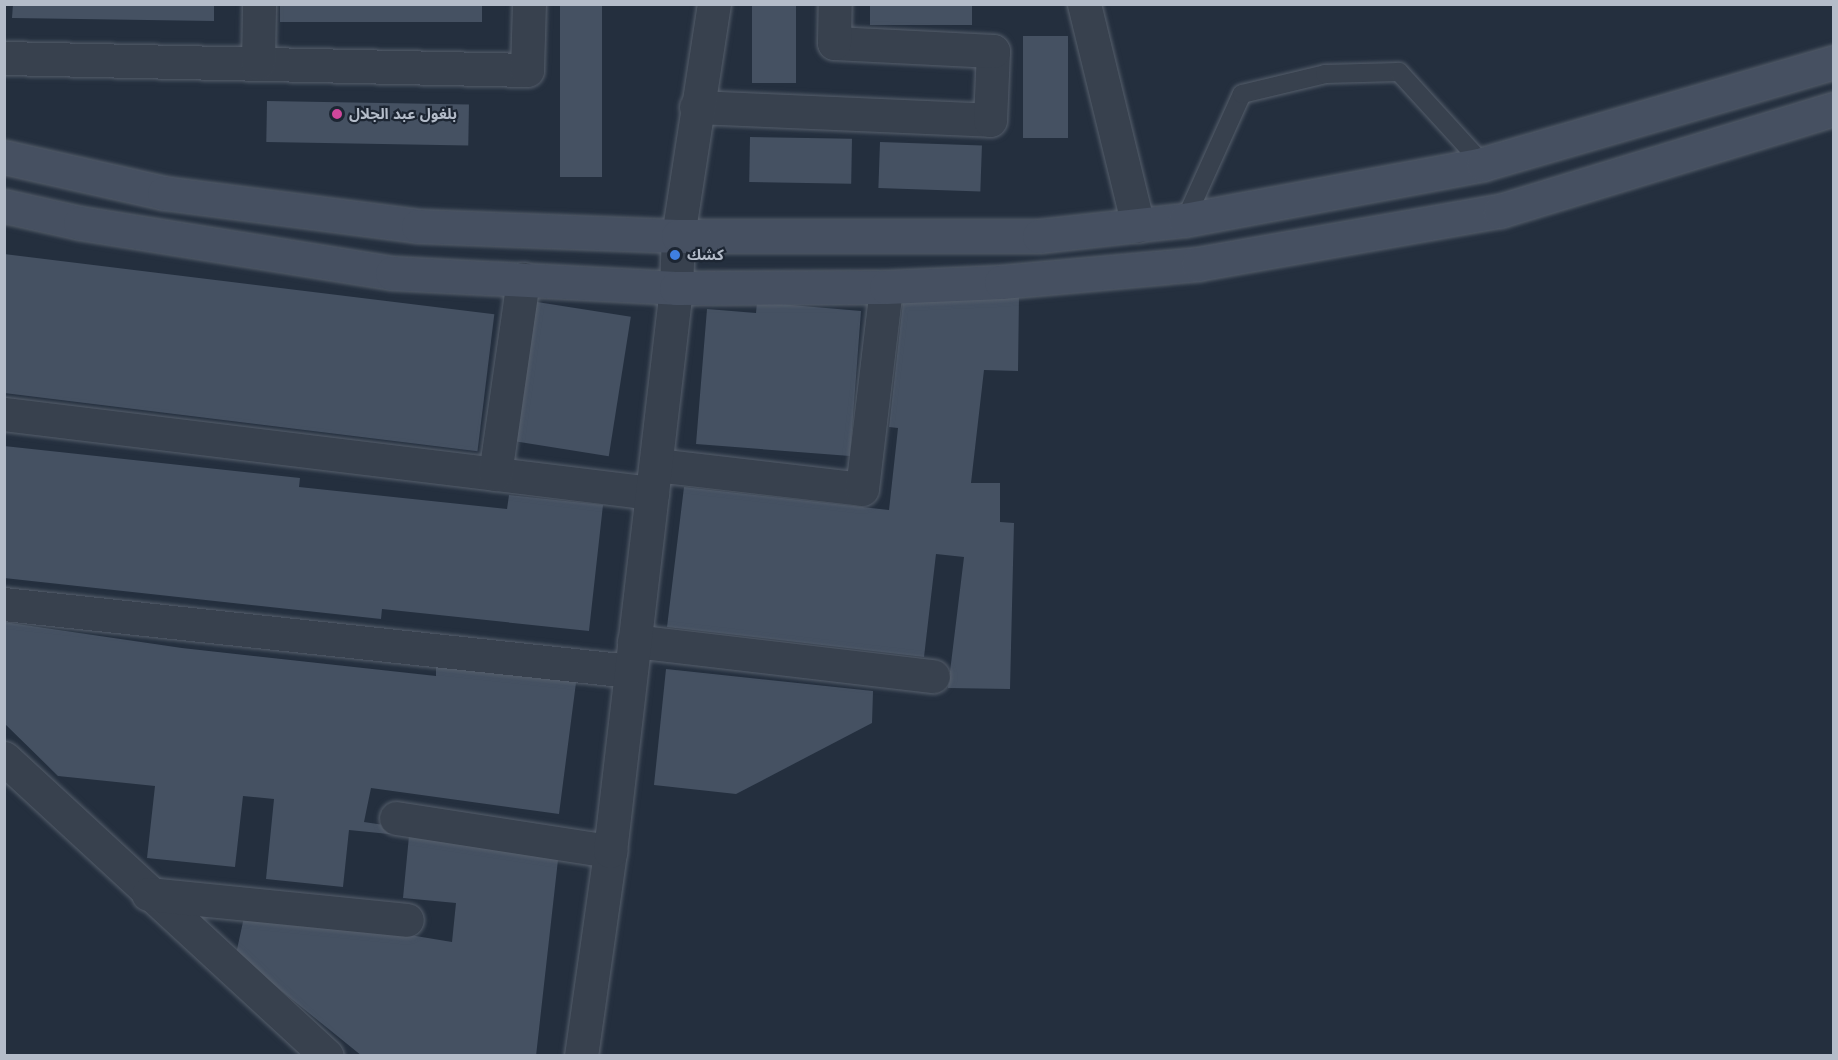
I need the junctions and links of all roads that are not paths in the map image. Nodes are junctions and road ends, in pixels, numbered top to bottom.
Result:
1 (259, 4) edge
2 (529, 4) edge
3 (714, 4) edge
4 (835, 4) edge
5 (1084, 4) edge
6 (4, 58) edge
7 (1833, 62) edge
8 (258, 63) junction
9 (696, 106) junction
10 (1833, 109) edge
11 (4, 157) edge
12 (1483, 164) junction
13 (4, 206) edge
14 (1185, 220) junction
15 (1138, 226) junction
16 (678, 236) junction
17 (523, 279) junction
18 (886, 287) junction
19 (676, 288) junction
20 (4, 414) edge
21 (495, 474) junction
22 (654, 479) junction
23 (4, 604) edge
24 (632, 656) junction
25 (933, 676) dead end
26 (5, 760) edge
27 (396, 818) dead end
28 (610, 850) junction
29 (148, 894) junction
30 (407, 920) dead end
31 (327, 1056) edge
32 (580, 1056) edge

1 - 8 street
2 - 8 street
3 - 9 street
4 - 9 street
5 - 15 street
6 - 8 street
7 - 12 main road
9 - 16 street
10 - 18 main road
11 - 16 main road
12 - 14 main road
12 - 14 lane
13 - 17 main road
14 - 15 main road
15 - 16 main road
16 - 19 street
17 - 19 main road
17 - 21 street
18 - 19 main road
18 - 22 street
19 - 22 street
20 - 21 street
21 - 22 street
22 - 24 street
23 - 24 street
24 - 25 street
24 - 28 street
26 - 29 street
27 - 28 street
28 - 32 street
29 - 30 street
29 - 31 street

